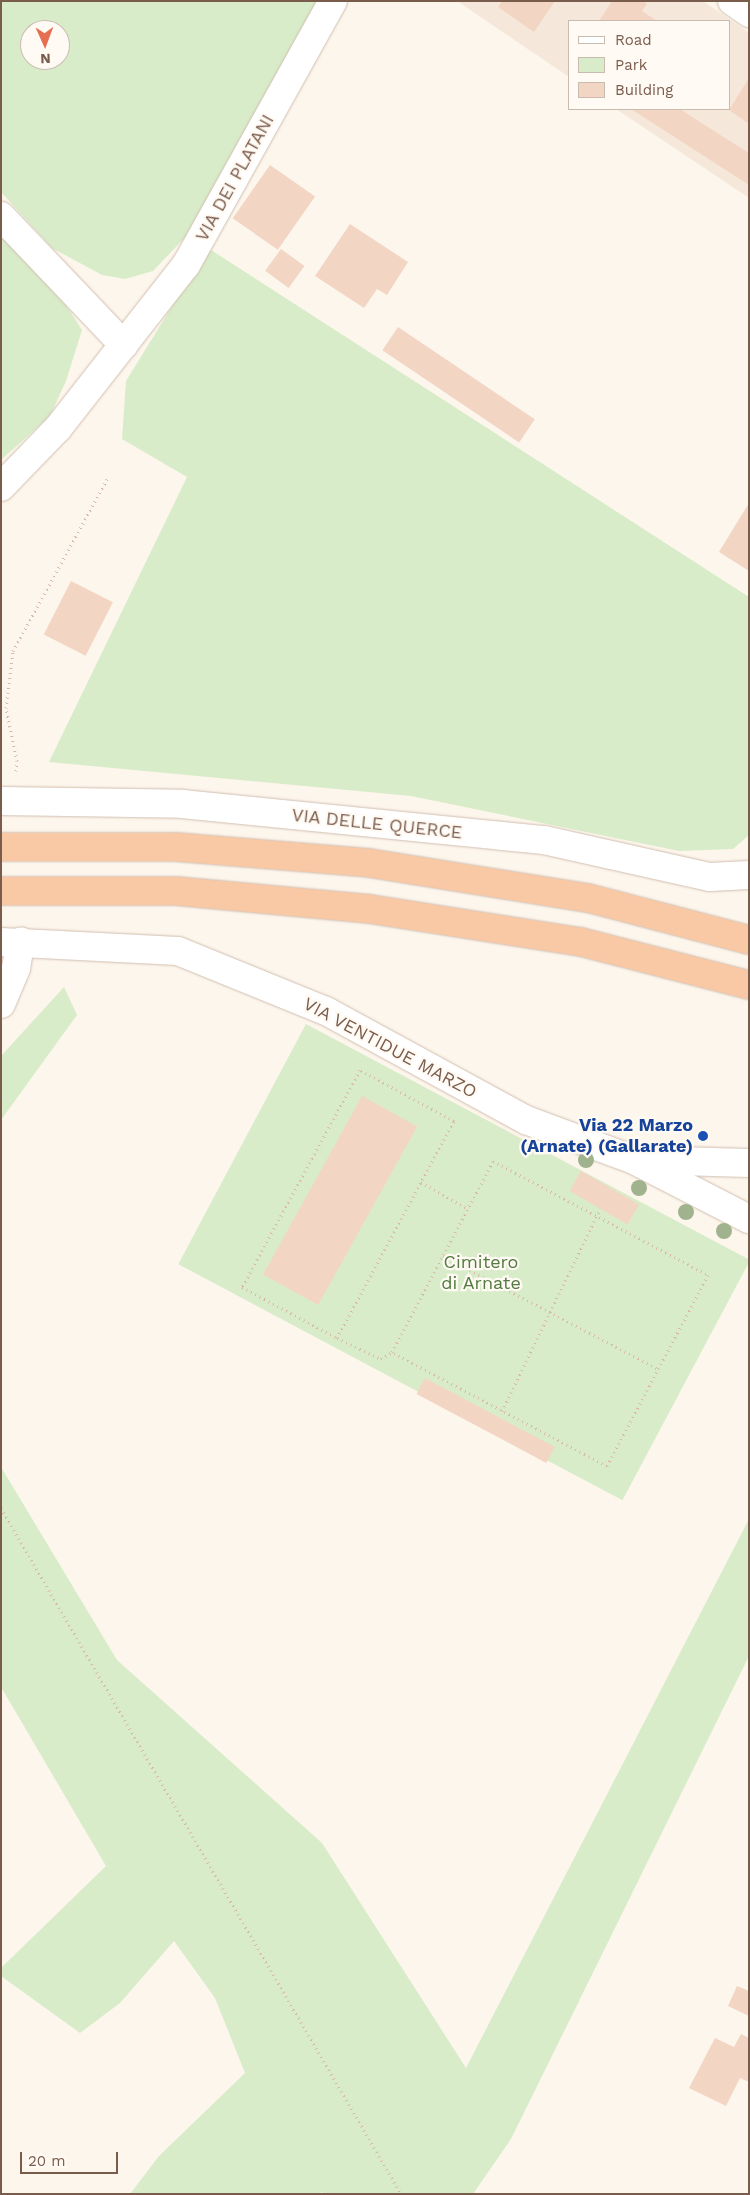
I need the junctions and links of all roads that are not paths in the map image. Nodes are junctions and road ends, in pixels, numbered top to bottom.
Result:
1 (333, 1) edge
2 (732, 1) edge
3 (749, 13) edge
4 (1, 216) edge
5 (124, 345) junction
6 (1, 487) edge
7 (6, 801) edge
8 (1, 847) edge
9 (749, 875) edge
10 (1, 891) edge
11 (749, 940) edge
12 (11, 942) edge
13 (749, 985) edge
14 (1, 1004) edge
15 (634, 1160) junction
16 (749, 1163) edge
17 (749, 1219) edge

1 - 5 street, VIA DEI PLATANI
2 - 3 street
4 - 5 street
5 - 6 street, VIA DEI PLATANI
7 - 9 street, VIA DELLE QUERCE
8 - 11 highway
10 - 13 highway
12 - 14 street
12 - 15 street, VIA VENTIDUE MARZO
15 - 16 street, VIA VENTIDUE MARZO
15 - 17 street, VIA VENTIDUE MARZO

